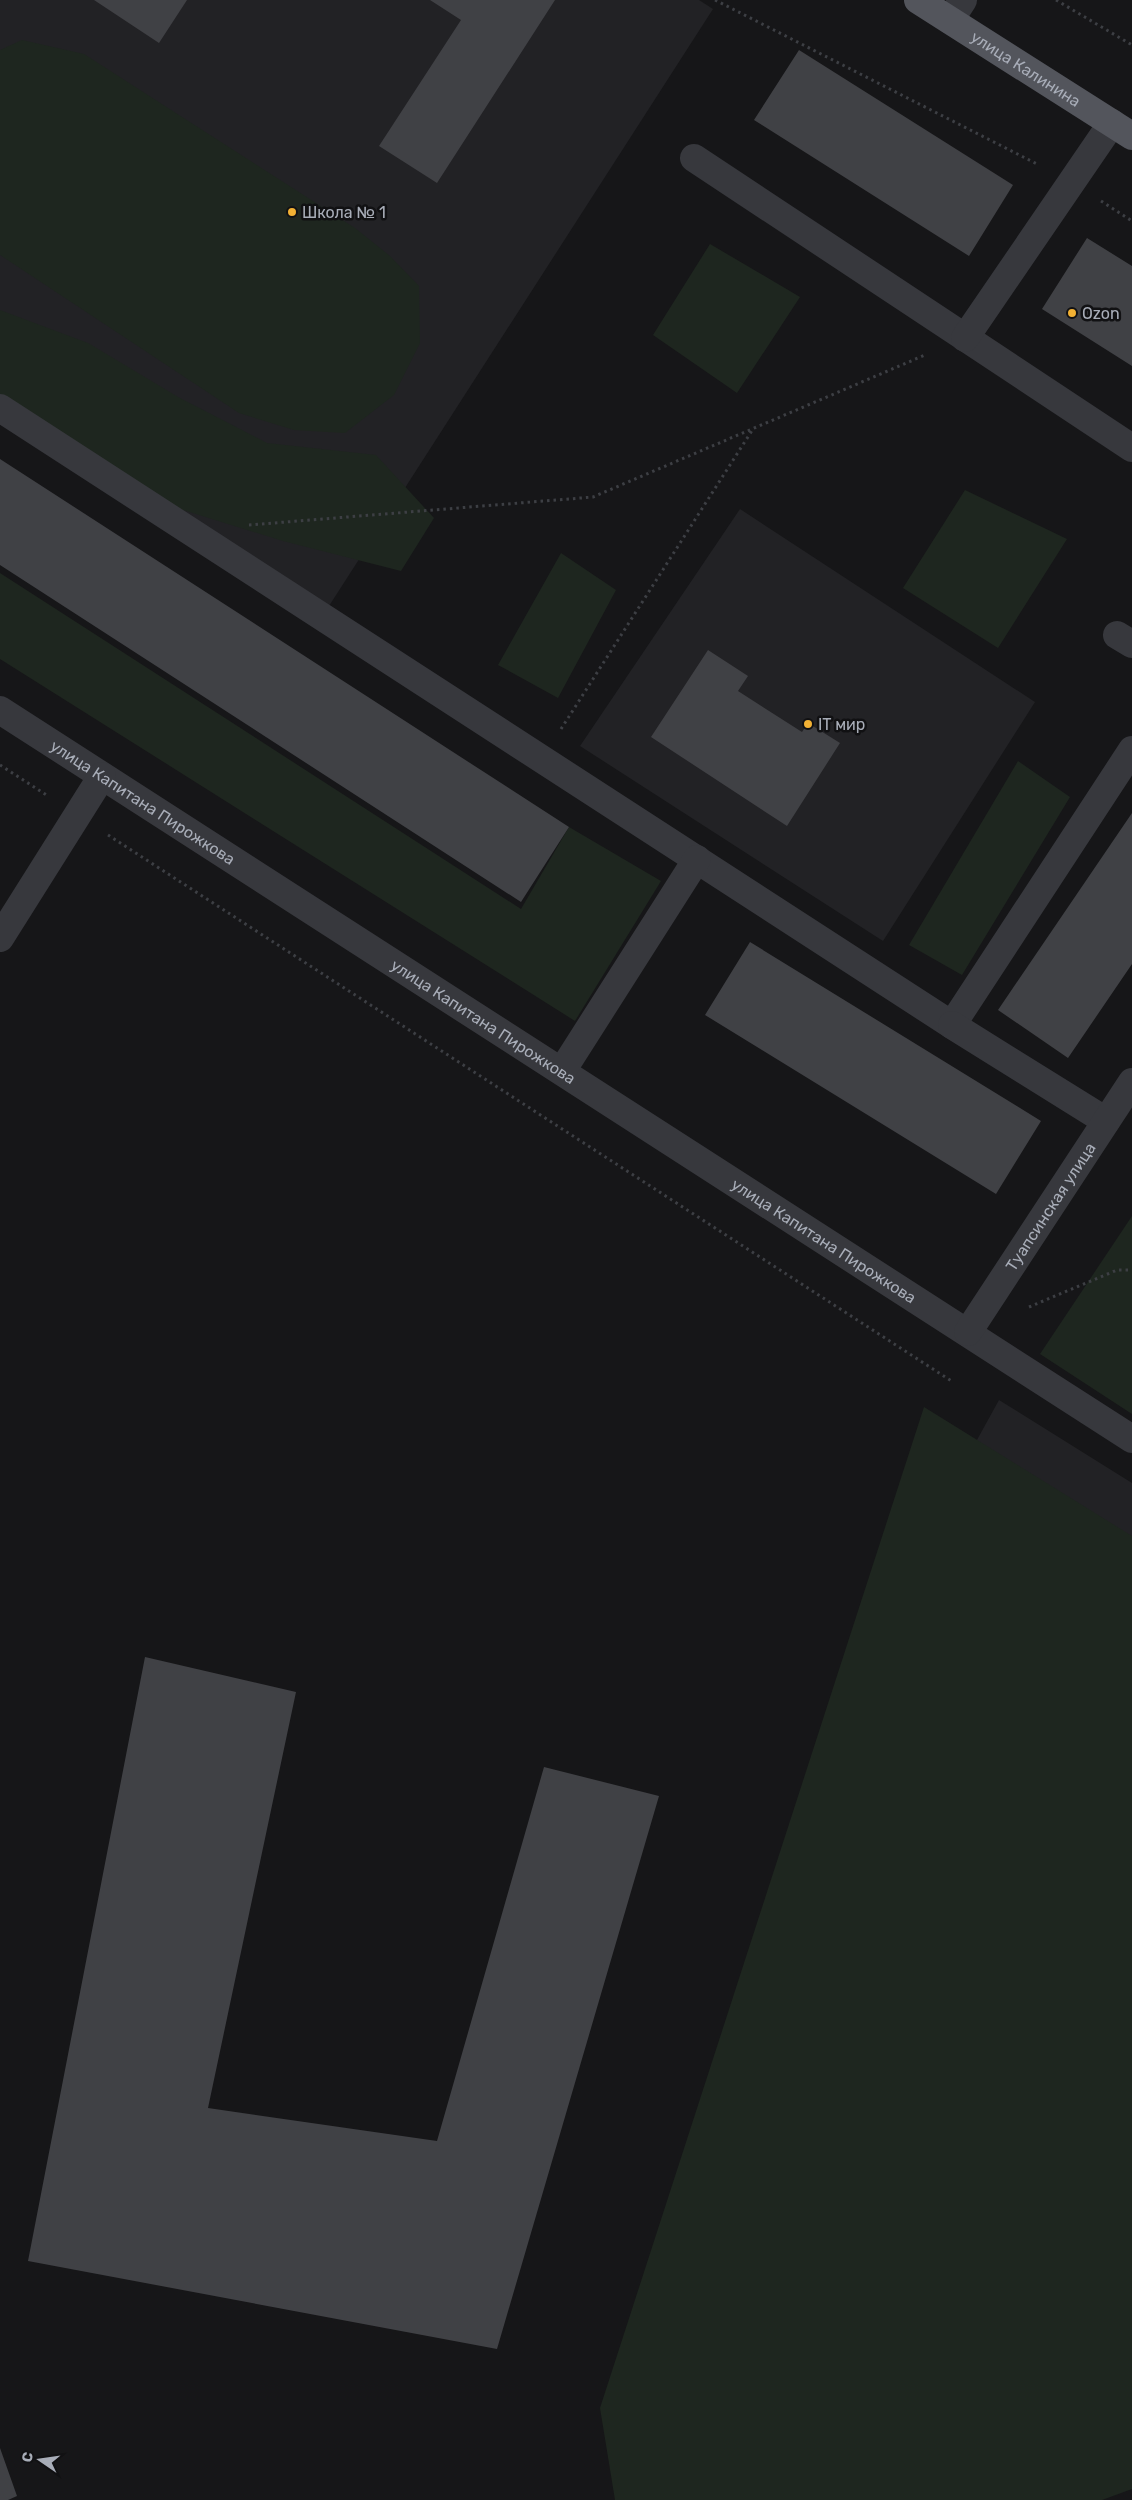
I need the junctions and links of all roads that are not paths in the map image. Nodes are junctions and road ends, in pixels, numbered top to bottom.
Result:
1 (918, 0) edge
2 (957, 10) edge
3 (1122, 130) edge
4 (694, 158) dead end
5 (965, 338) junction
6 (0, 408) edge
7 (1132, 448) edge
8 (0, 710) edge
9 (1132, 750) edge
10 (102, 776) junction
11 (696, 859) junction
12 (0, 938) edge
13 (952, 1025) junction
14 (562, 1071) junction
15 (1132, 1082) edge
16 (1106, 1121) junction
17 (968, 1332) junction
18 (1132, 1439) edge

1 - 2 main road, улица Калинина
2 - 3 main road, улица Калинина
3 - 5 street
4 - 5 street
5 - 7 street
6 - 11 street
8 - 10 street, улица Капитана Пирожкова
9 - 13 street
10 - 12 street
10 - 14 street, улица Капитана Пирожкова
11 - 13 street
11 - 14 street
13 - 16 street
14 - 17 street, улица Капитана Пирожкова
15 - 16 street, Туапсинская улица
16 - 17 street, Туапсинская улица
17 - 18 street, улица Капитана Пирожкова

